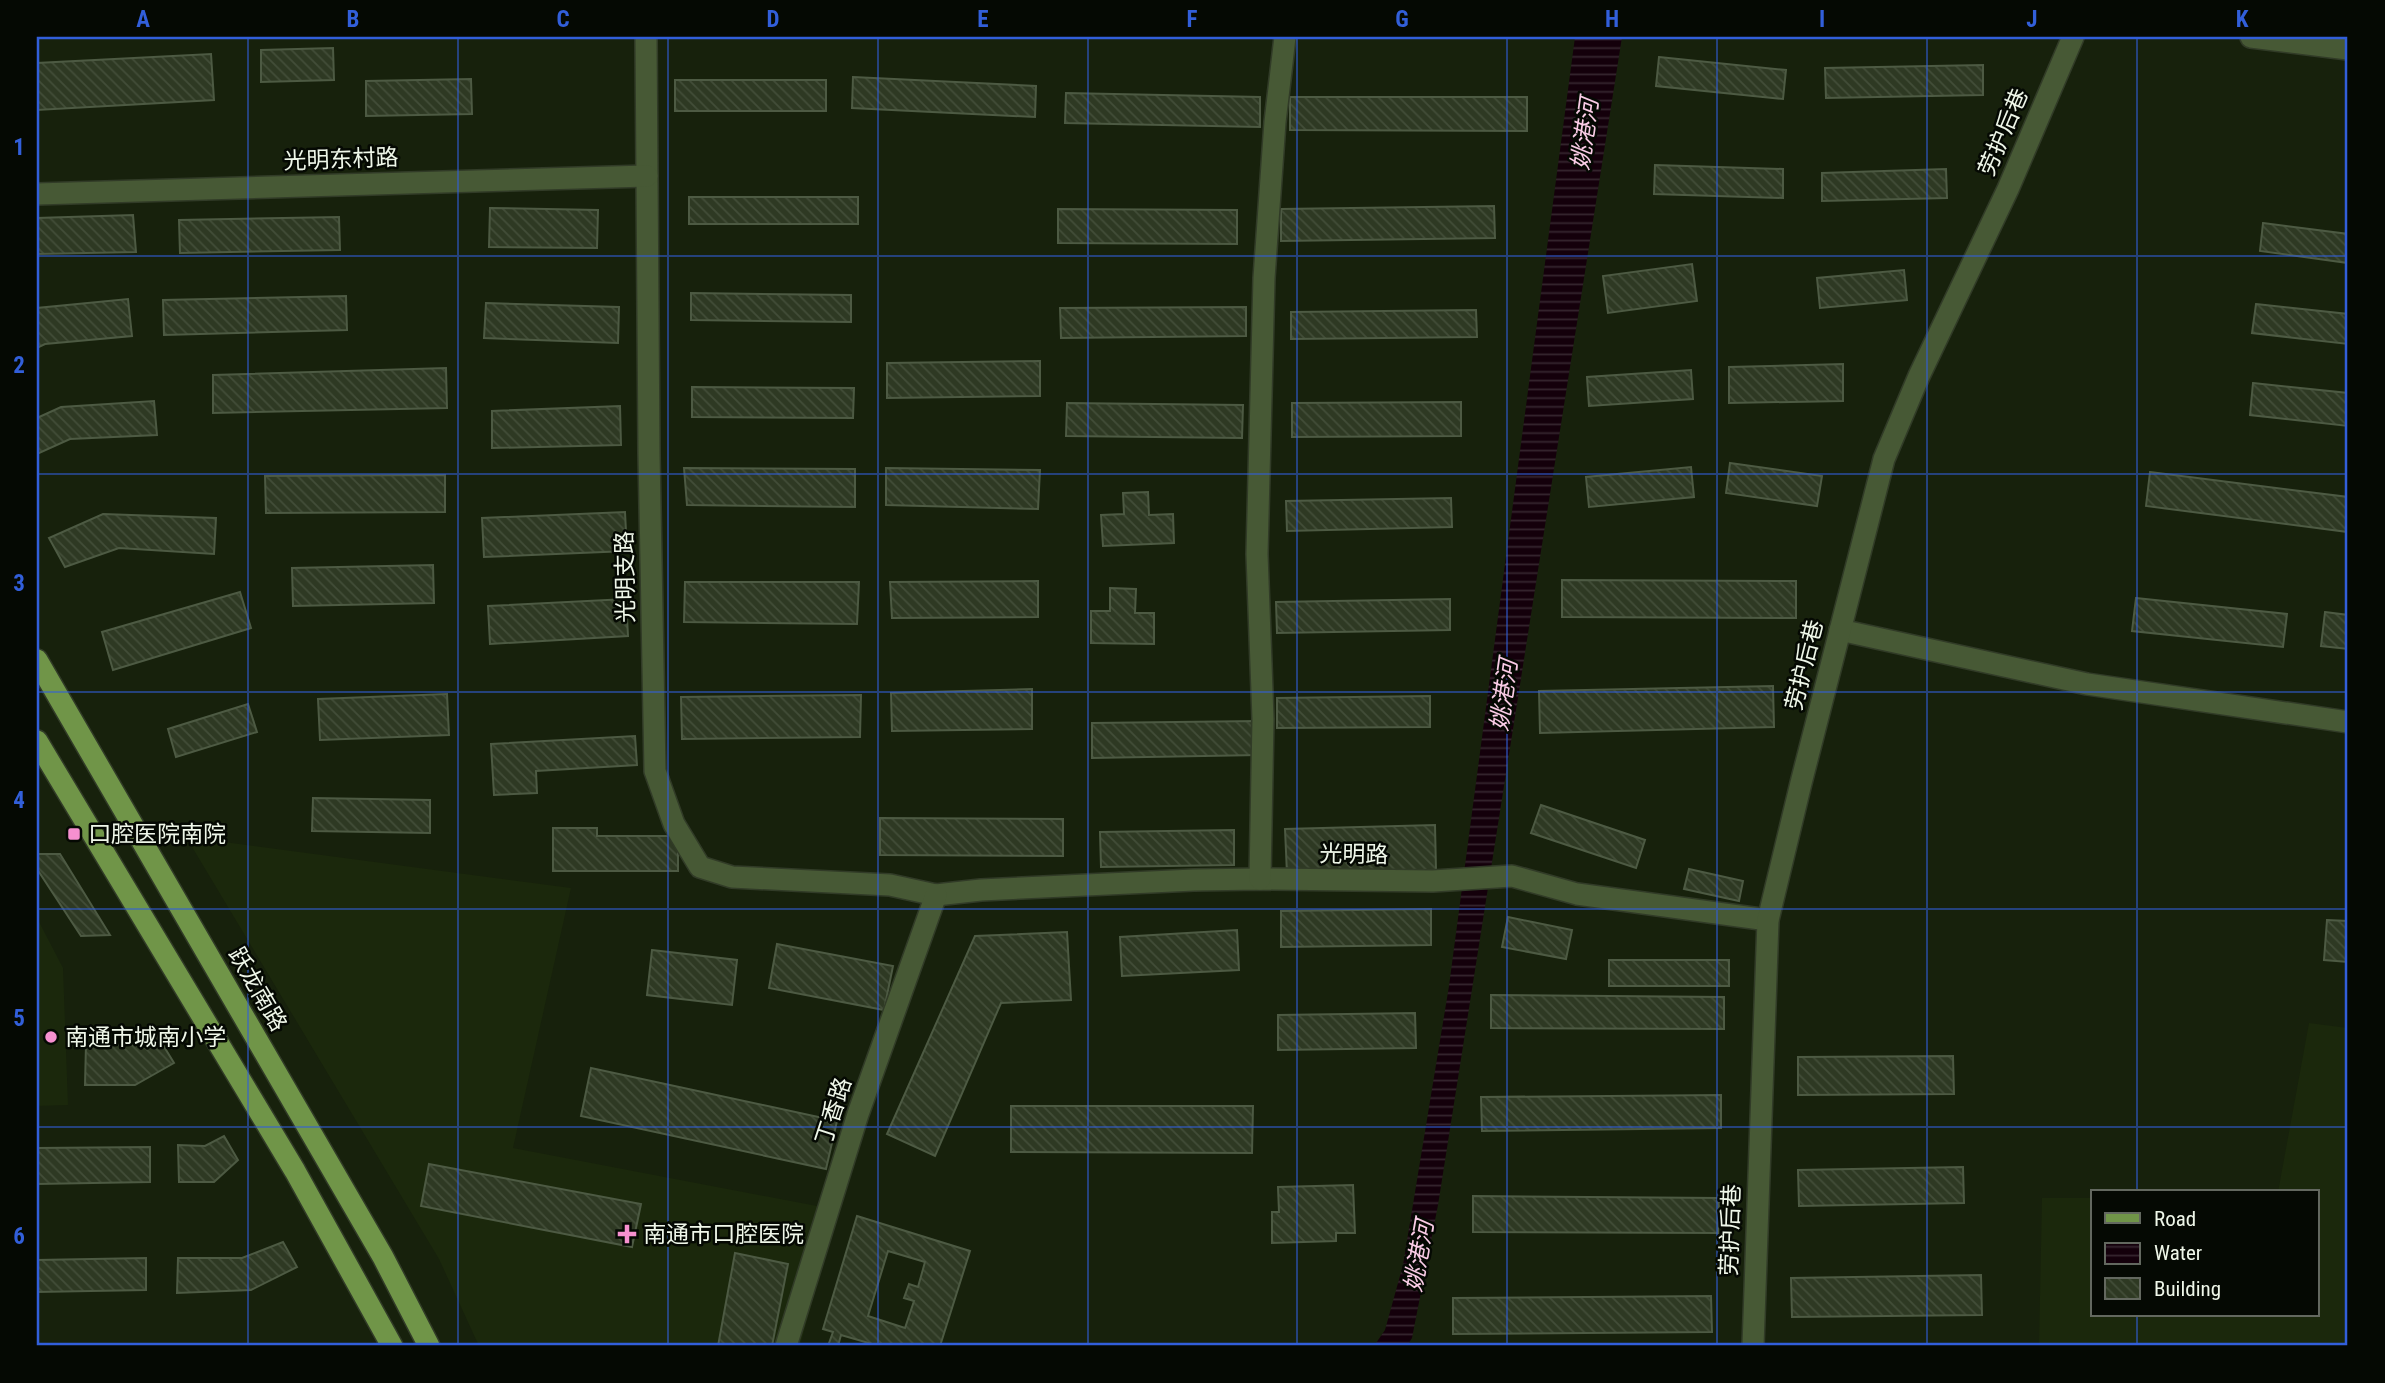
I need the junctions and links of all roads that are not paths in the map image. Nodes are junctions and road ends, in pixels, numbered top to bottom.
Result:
1 (646, 37) edge
2 (1285, 37) edge
3 (2073, 37) edge
4 (2251, 37) edge
5 (2348, 49) edge
6 (647, 176) junction
7 (37, 194) edge
8 (1840, 630) junction
9 (37, 660) edge
10 (2348, 722) edge
11 (37, 741) edge
12 (1260, 879) junction
13 (936, 895) junction
14 (1768, 920) junction
15 (392, 1346) edge
16 (429, 1346) edge
17 (786, 1346) edge
18 (1753, 1346) edge

1 - 6 street, 光明支路
2 - 12 street
3 - 8 street, 劳护后巷
4 - 5 street
6 - 7 street, 光明东村路
6 - 13 street, 光明支路
8 - 10 street
8 - 14 street, 劳护后巷
9 - 16 main road, 跃龙南路
11 - 15 main road
12 - 13 street, 光明路
12 - 14 street, 光明路
13 - 17 street, 丁香路
14 - 18 street, 劳护后巷

